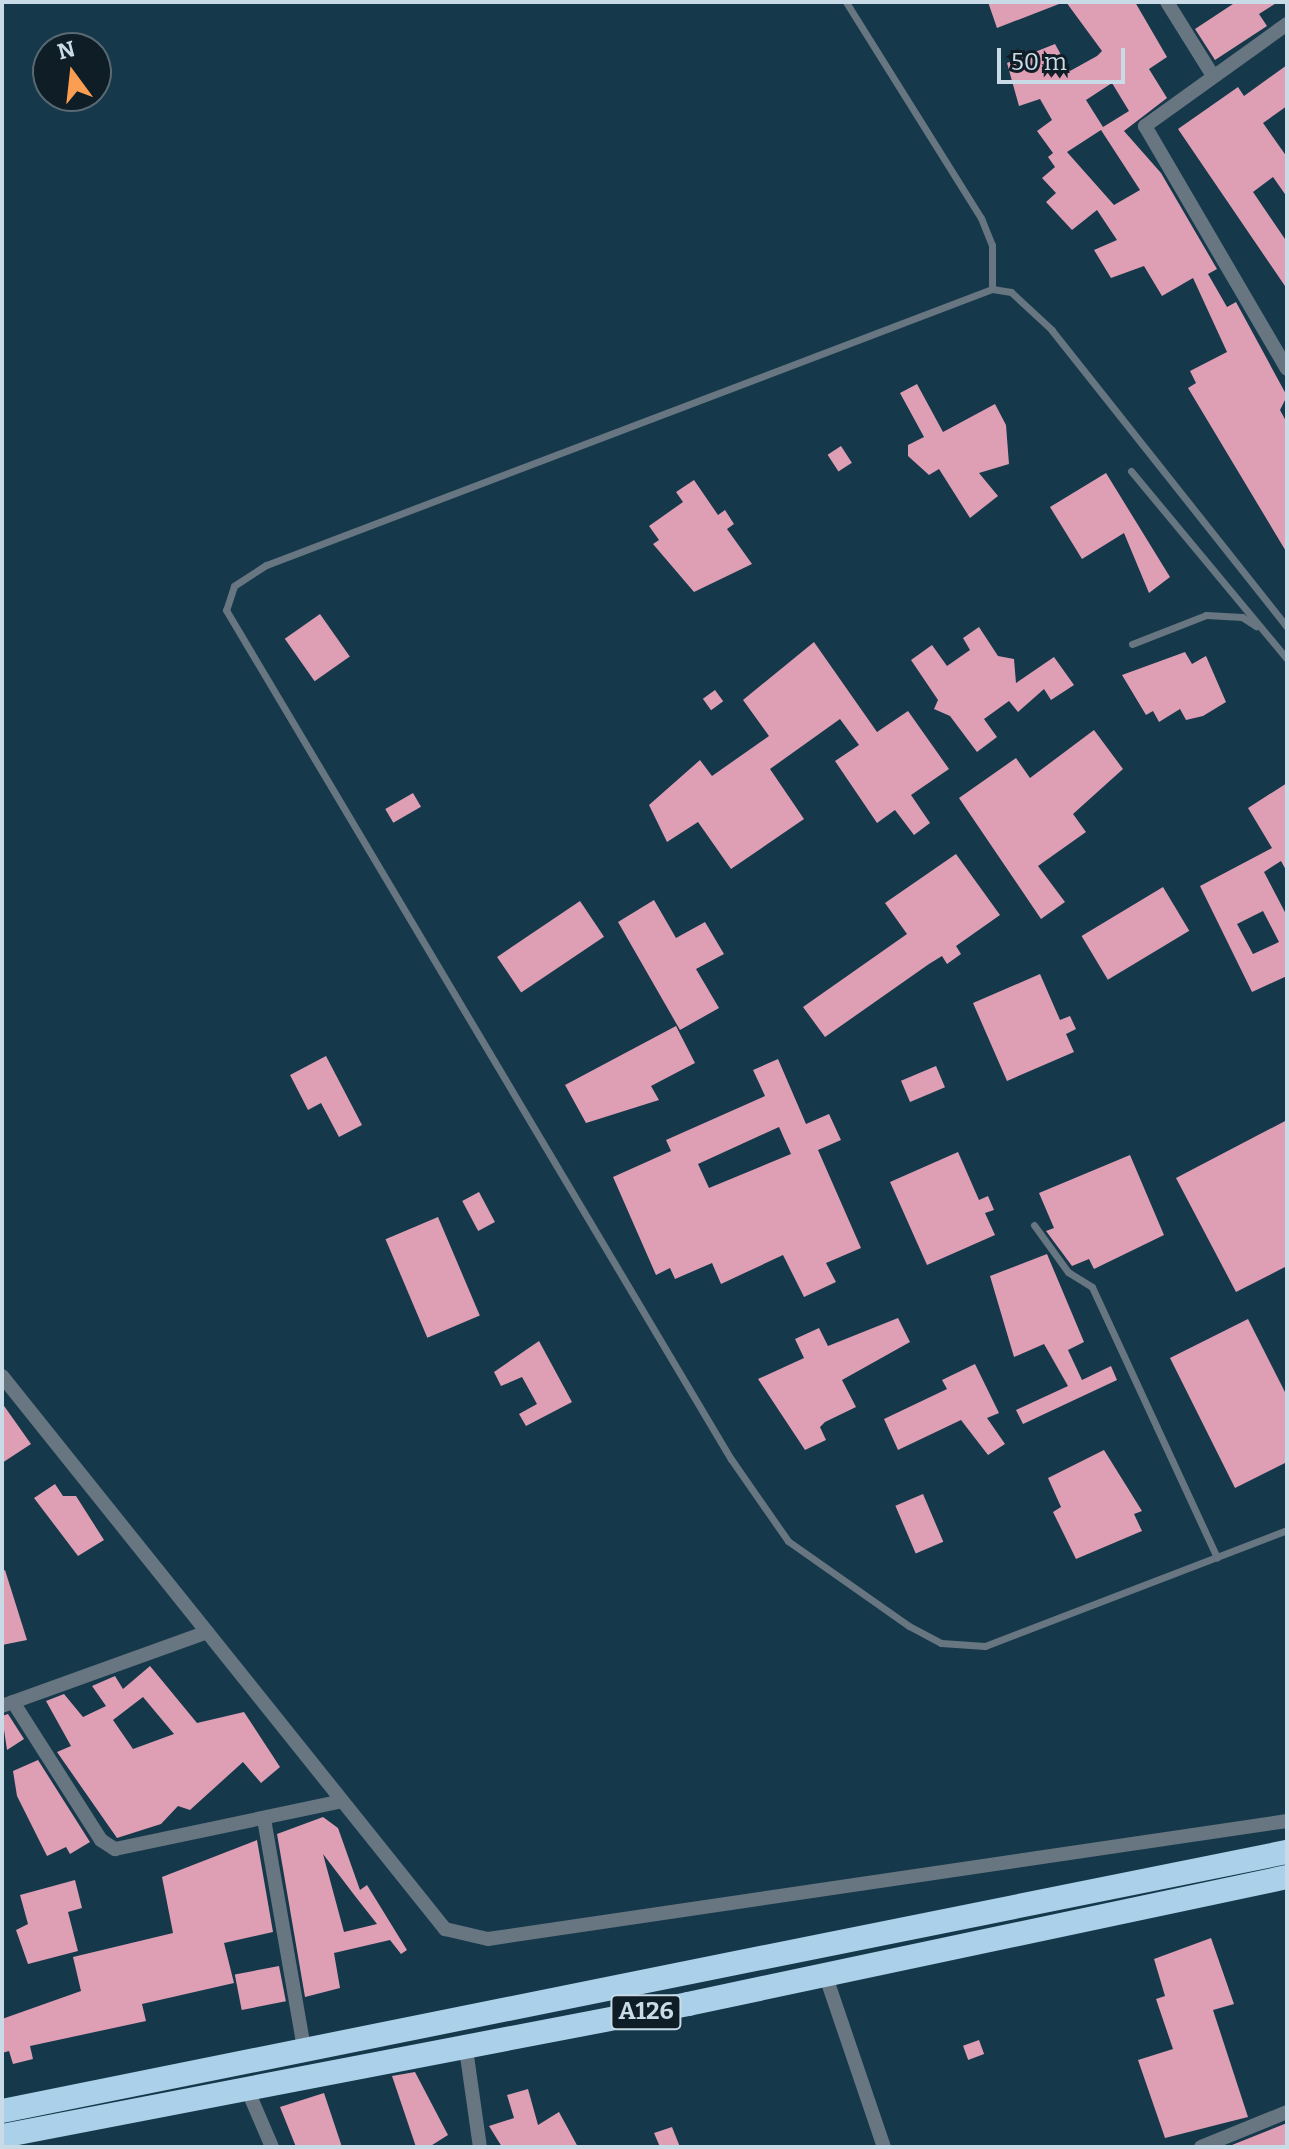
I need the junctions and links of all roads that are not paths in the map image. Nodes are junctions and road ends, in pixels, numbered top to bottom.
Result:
1 (846, 2) edge
2 (1167, 2) edge
3 (1287, 24) edge
4 (1213, 76) junction
5 (992, 289) junction
6 (1287, 369) edge
7 (1131, 471) dead end
8 (1287, 627) edge
9 (1264, 632) junction
10 (1132, 644) dead end
11 (1287, 659) edge
12 (1034, 1225) dead end
13 (2, 1376) edge
14 (1287, 1530) edge
15 (1217, 1558) junction
16 (207, 1632) junction
17 (8, 1704) edge
18 (342, 1801) junction
19 (264, 1819) junction
20 (1287, 1821) edge
21 (1287, 1852) edge
22 (1287, 1877) edge
23 (823, 1971) junction
24 (465, 2042) junction
25 (304, 2049) junction
26 (248, 2091) junction
27 (2, 2111) edge
28 (1287, 2112) edge
29 (2, 2136) edge
30 (272, 2147) edge
31 (480, 2147) edge
32 (884, 2147) edge
33 (1201, 2147) edge

1 - 5 lane
2 - 4 street
3 - 4 street
4 - 6 street
5 - 8 lane
5 - 15 lane
7 - 9 lane
9 - 10 lane
9 - 11 lane
12 - 15 lane
13 - 16 street
14 - 15 lane
16 - 17 street
16 - 18 street
17 - 19 street
18 - 19 street
18 - 20 street
19 - 25 street
21 - 25 highway, A126
22 - 23 highway, A126
23 - 24 highway, A126
23 - 32 street
24 - 26 highway, A126
24 - 31 street
25 - 27 highway, A126
26 - 29 highway, A126
26 - 30 street
28 - 33 street

